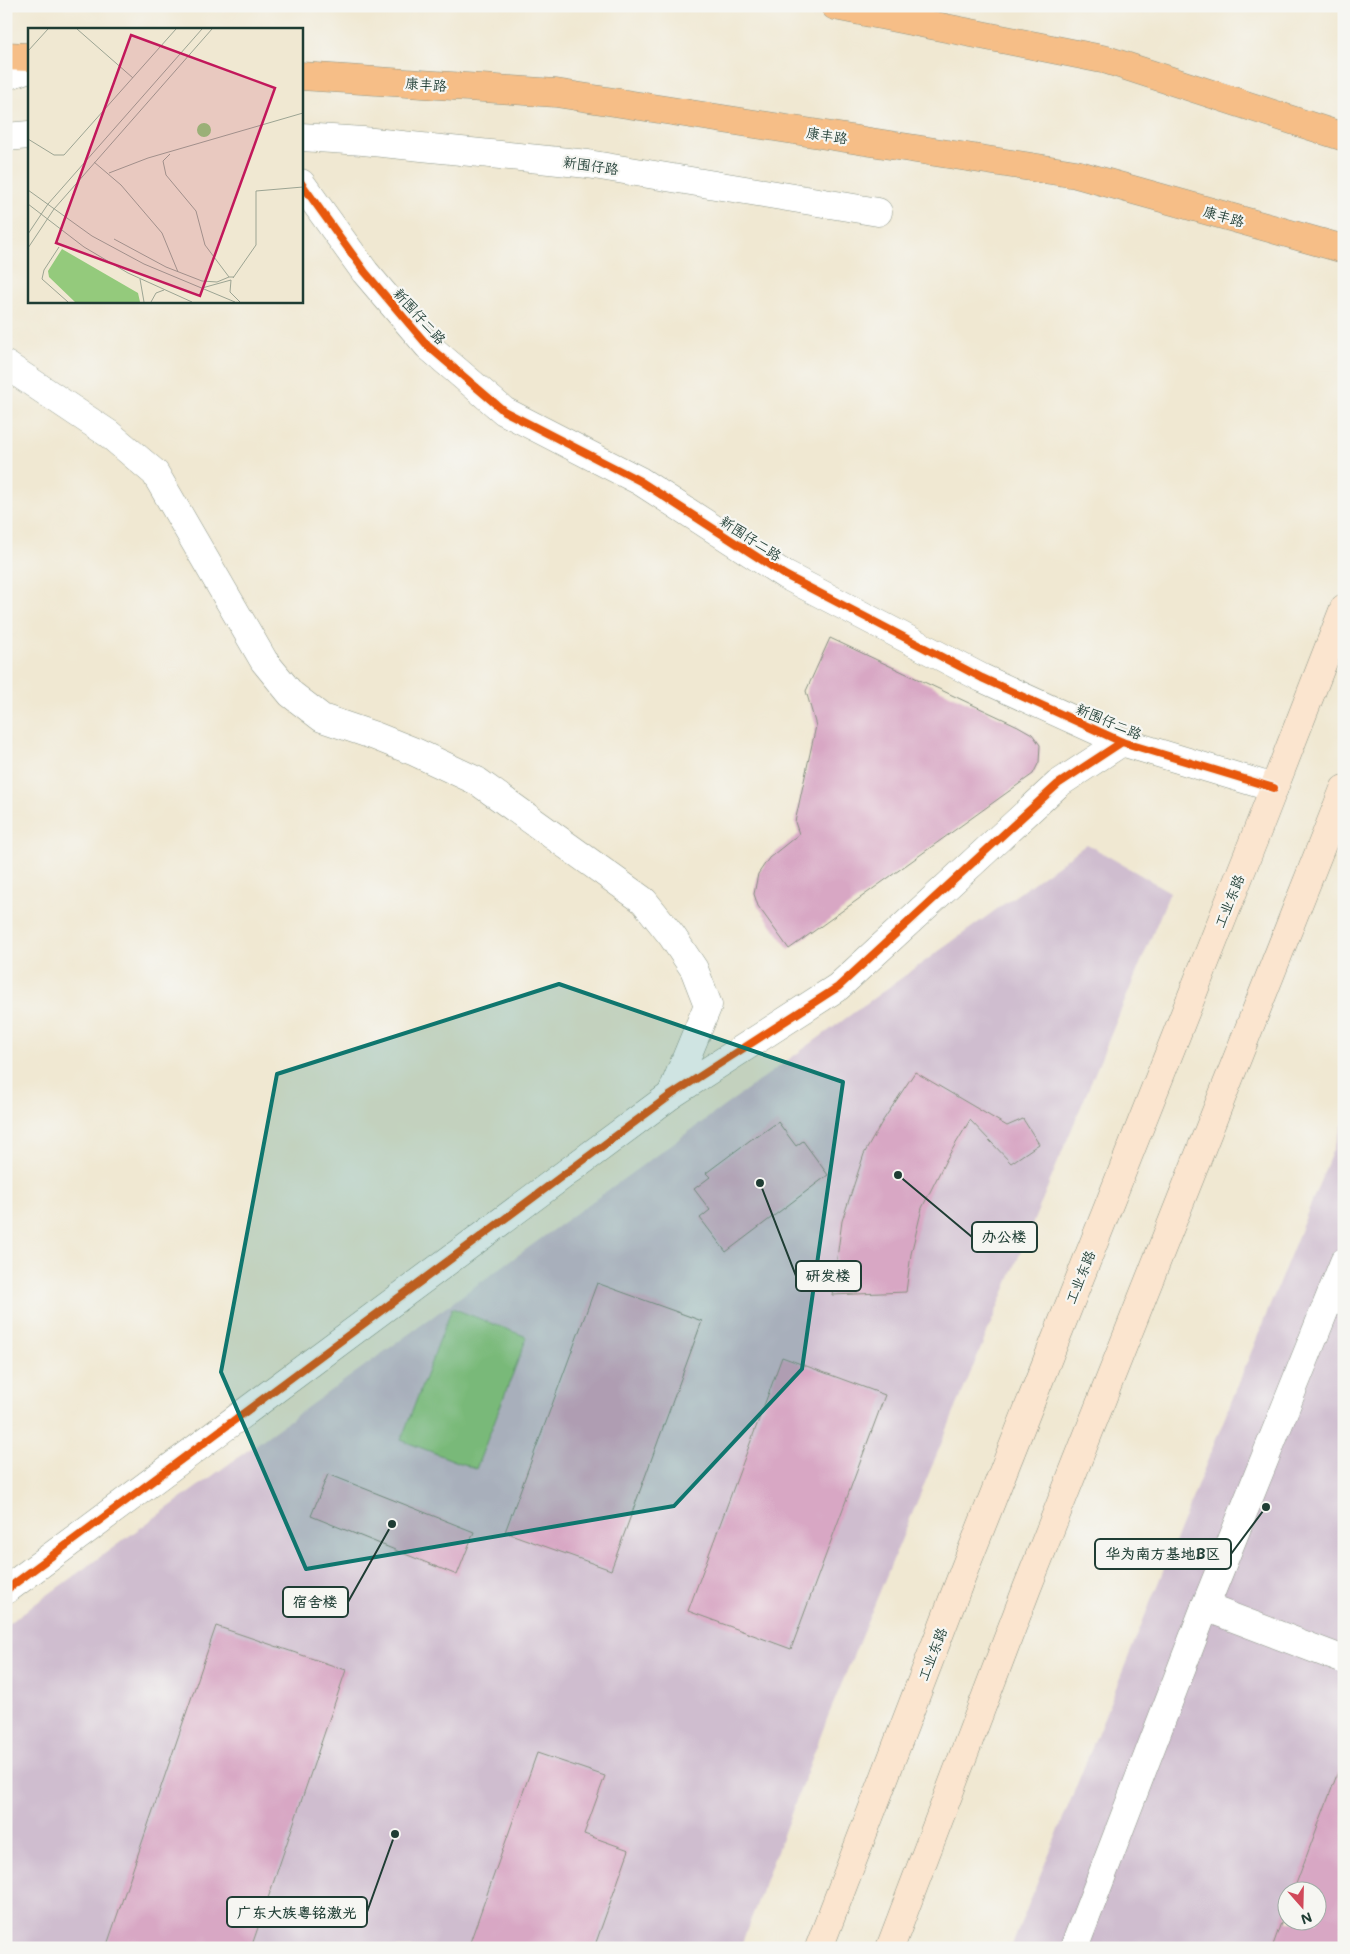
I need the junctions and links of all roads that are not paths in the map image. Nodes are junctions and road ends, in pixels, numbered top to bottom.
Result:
1 (835, 6) edge
2 (6, 56) edge
3 (28, 57) edge
4 (28, 68) edge
5 (6, 76) edge
6 (302, 76) edge
7 (28, 135) edge
8 (1344, 137) edge
9 (6, 138) edge
10 (302, 138) edge
11 (302, 184) edge
12 (878, 212) dead end
13 (1344, 249) edge
14 (6, 365) edge
15 (1344, 608) edge
16 (1122, 742) junction
17 (1274, 788) junction
18 (1344, 789) edge
19 (671, 1095) junction
20 (1344, 1262) edge
21 (6, 1590) edge
22 (1205, 1607) junction
23 (1344, 1660) edge
24 (819, 1948) edge
25 (890, 1948) edge
26 (1074, 1948) edge

1 - 8 main road
2 - 3 main road
4 - 5 street
6 - 13 main road, 康丰路
7 - 9 street
10 - 12 street, 新围仔路
11 - 16 street, 新围仔二路
14 - 19 street
15 - 17 main road, 工业东路
16 - 17 street, 新围仔二路
16 - 19 street
17 - 24 main road, 工业东路
18 - 25 main road
19 - 21 street
20 - 22 street
22 - 23 street
22 - 26 street

